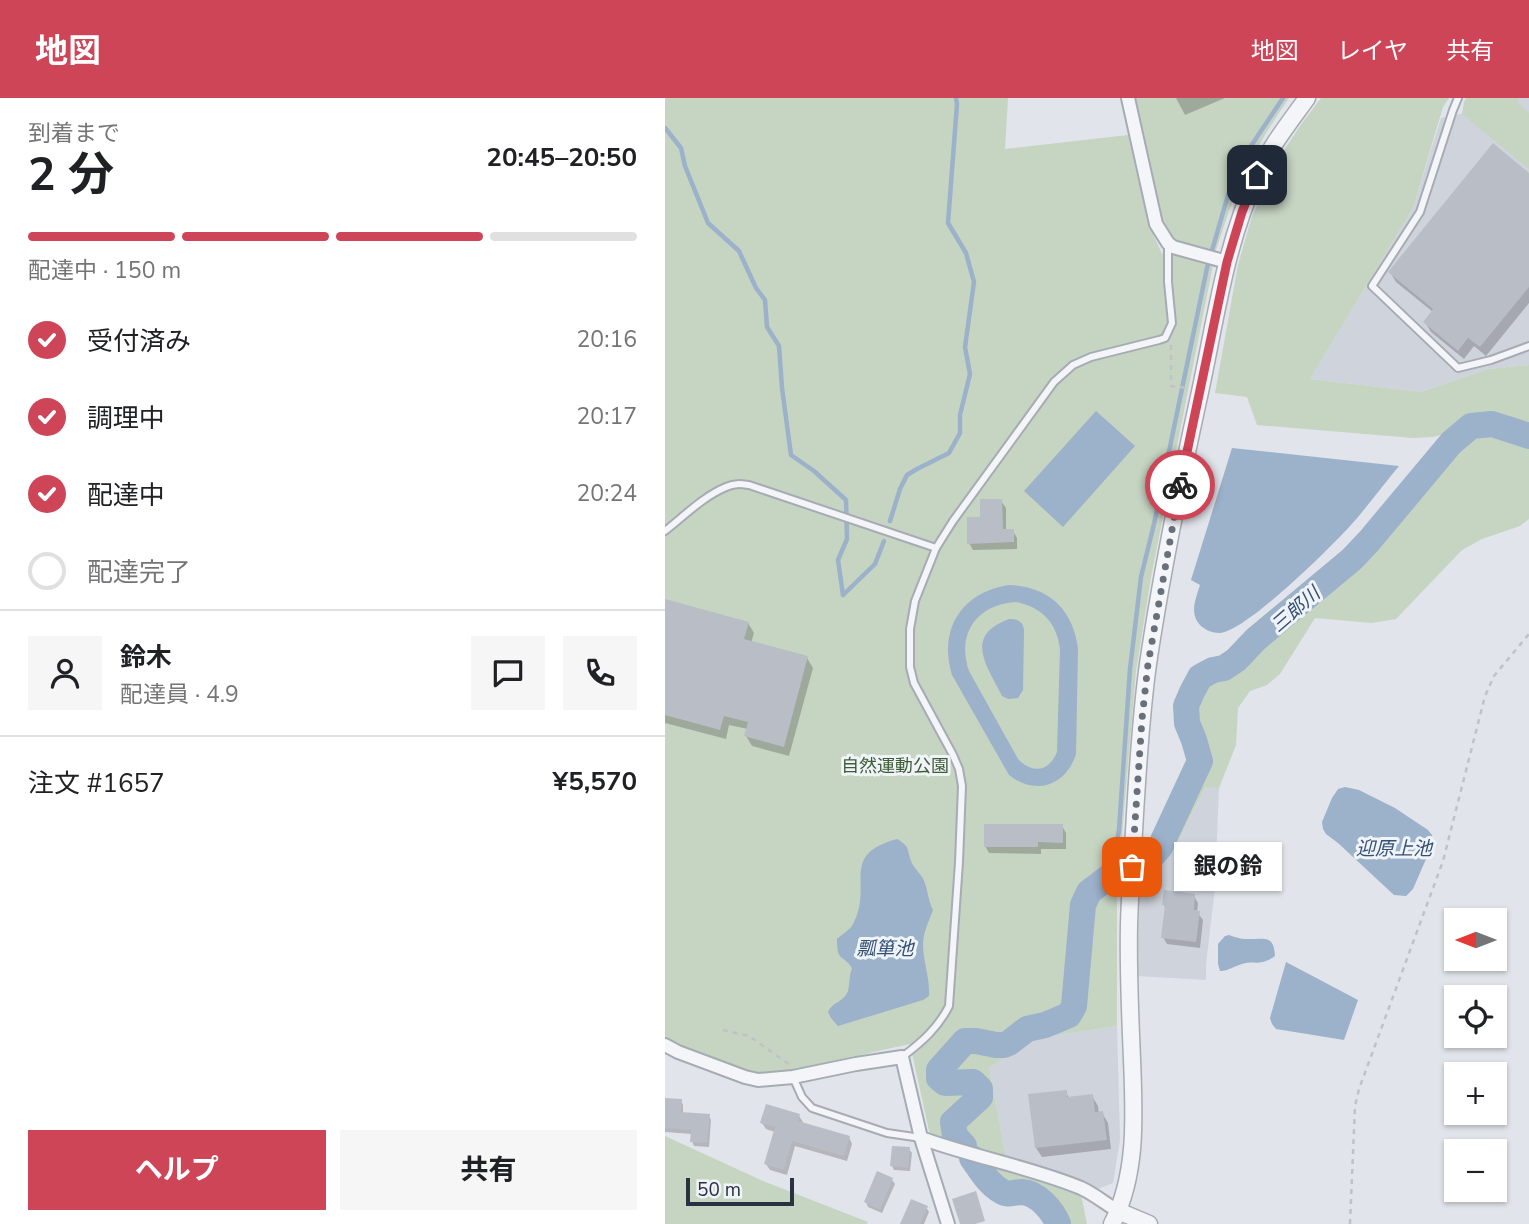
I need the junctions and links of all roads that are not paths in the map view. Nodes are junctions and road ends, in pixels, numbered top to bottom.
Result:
1 (1128, 98) edge
2 (1307, 98) edge
3 (1458, 98) edge
4 (1168, 243) junction
5 (1221, 260) junction
6 (1529, 346) edge
7 (665, 531) edge
8 (936, 548) junction
9 (665, 1045) edge
10 (902, 1056) junction
11 (793, 1077) junction
12 (921, 1138) junction
13 (1115, 1218) edge
14 (948, 1224) edge
15 (1149, 1224) edge

1 - 4 street
2 - 5 street
3 - 6 lane
4 - 5 street
4 - 8 lane
5 - 13 street
7 - 8 lane
8 - 10 lane
9 - 11 street
10 - 11 street
10 - 12 street
11 - 12 lane
12 - 13 street
12 - 14 street
13 - 15 street

